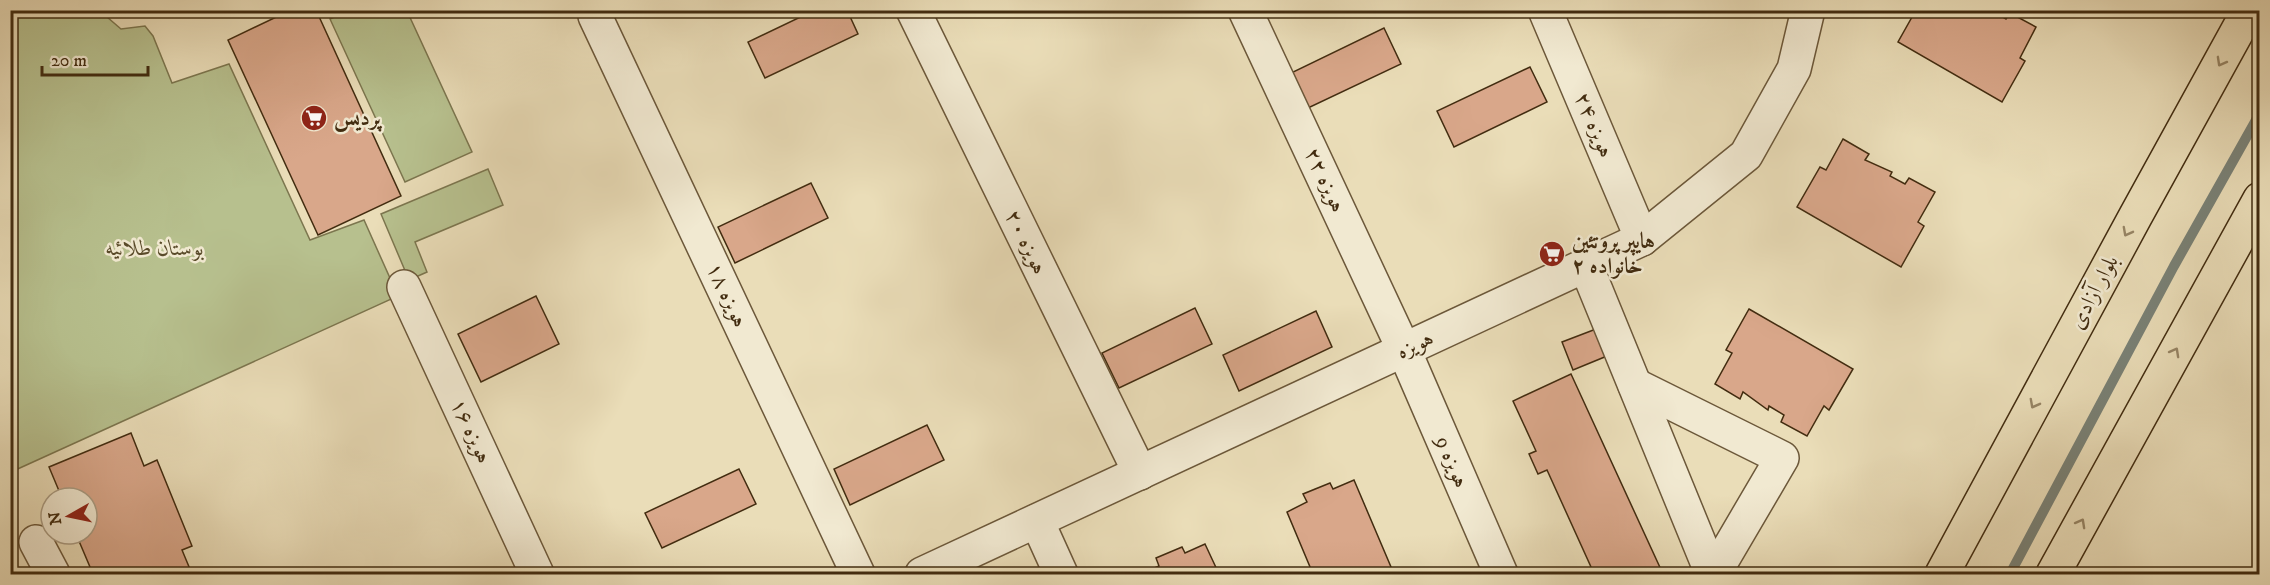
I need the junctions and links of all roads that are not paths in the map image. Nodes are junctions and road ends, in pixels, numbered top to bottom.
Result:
1 (913, 10) edge
2 (1245, 10) edge
3 (1545, 10) edge
4 (1808, 10) edge
5 (2249, 10) edge
6 (596, 16) dead end
7 (2259, 199) edge
8 (1642, 239) junction
9 (1586, 266) junction
10 (404, 287) dead end
11 (1404, 350) junction
12 (1635, 385) junction
13 (1140, 473) junction
14 (1037, 520) junction
15 (36, 542) dead end
16 (53, 574) edge
17 (537, 574) edge
18 (858, 574) edge
19 (922, 574) edge
20 (1061, 574) edge
21 (1501, 574) edge
22 (1713, 574) edge
23 (1942, 574) edge
24 (2053, 574) edge

1 - 13 street, هویزه ‍۲۰
2 - 11 street, هویزه ‍۲۲
3 - 8 street, هویزه ‍۲۴
4 - 8 street, هویزه
5 -> 23 main road, بلوار آزادی
6 - 18 street, هویزه ‍۱۸
24 -> 7 main road
8 - 9 street, هویزه
9 - 11 street, هویزه
9 - 12 street
10 - 17 street, هویزه ‍۱۶
11 - 13 street, هویزه
11 - 21 street, هویزه 9
12 - 22 street
12 - 22 street
13 - 14 street, هویزه
14 - 19 street, هویزه
14 - 20 street
15 - 16 street

